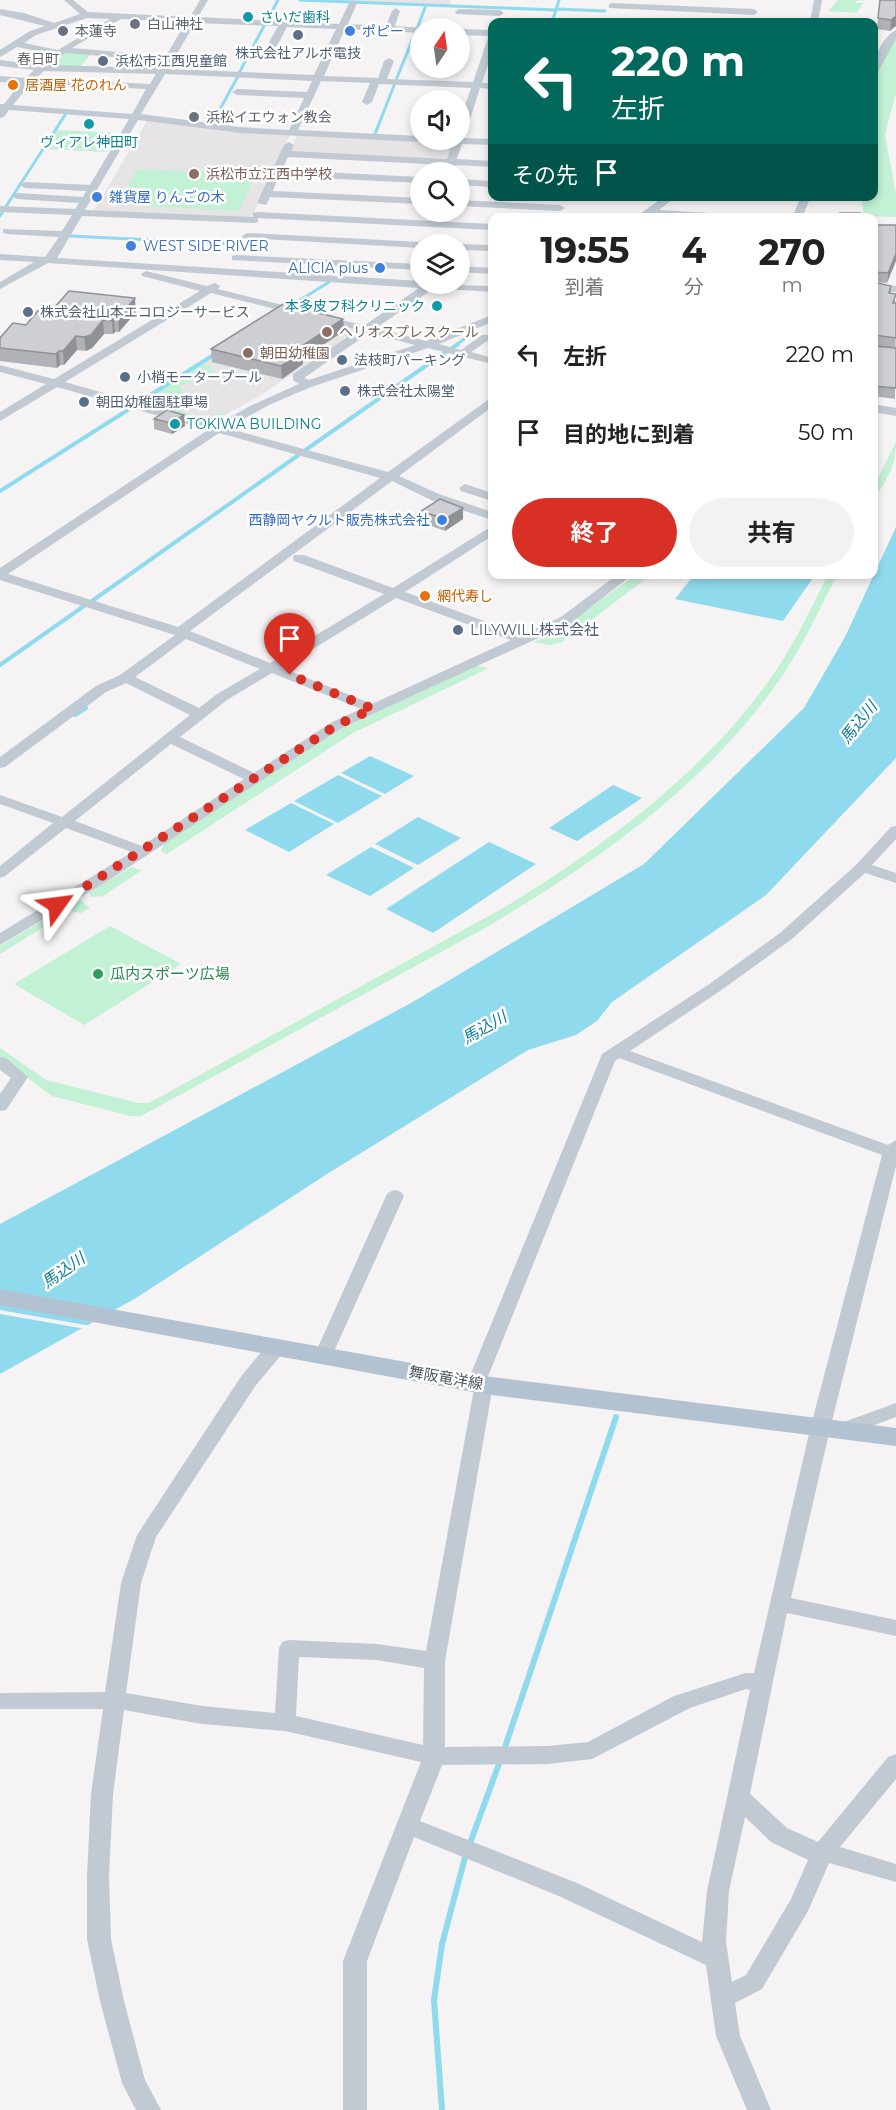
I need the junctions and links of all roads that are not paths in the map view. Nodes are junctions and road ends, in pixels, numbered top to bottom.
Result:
1 (68, 0) edge
2 (204, 0) edge
3 (757, 0) edge
4 (818, 0) edge
5 (353, 3) dead end
6 (612, 7) edge
7 (662, 8) edge
8 (501, 10) edge
9 (396, 11) dead end
10 (0, 12) edge
11 (459, 12) dead end
12 (754, 12) junction
13 (86, 15) junction
14 (119, 16) junction
15 (753, 18) edge
16 (815, 18) edge
17 (193, 21) junction
18 (52, 25) junction
19 (283, 25) junction
20 (341, 27) junction
21 (389, 29) junction
22 (410, 30) edge
23 (470, 32) edge
24 (488, 33) edge
25 (896, 33) edge
26 (9, 46) edge
27 (272, 46) dead end
28 (878, 50) edge
29 (884, 50) junction
30 (63, 52) junction
31 (0, 54) edge
32 (170, 59) junction
33 (488, 60) edge
34 (389, 61) dead end
35 (878, 62) edge
36 (0, 63) edge
37 (41, 68) junction
38 (163, 71) junction
39 (318, 78) junction
40 (0, 79) edge
41 (27, 81) junction
42 (378, 81) junction
43 (476, 85) junction
44 (488, 86) edge
45 (154, 87) junction
46 (237, 92) dead end
47 (309, 96) junction
48 (367, 102) dead end
49 (470, 105) edge
50 (2, 110) edge
51 (136, 117) junction
52 (308, 122) dead end
53 (295, 129) junction
54 (410, 138) edge
55 (470, 141) edge
56 (488, 142) edge
57 (456, 150) edge
58 (285, 154) junction
59 (452, 162) joint
60 (470, 163) edge
61 (488, 164) edge
62 (277, 173) junction
63 (410, 180) edge
64 (470, 183) edge
65 (488, 184) edge
66 (25, 185) dead end
67 (93, 188) junction
68 (268, 194) junction
69 (17, 196) dead end
70 (86, 200) junction
71 (410, 201) edge
72 (665, 201) edge
73 (470, 204) edge
74 (0, 209) edge
75 (651, 211) junction
76 (79, 213) junction
77 (559, 213) edge
78 (648, 213) edge
79 (659, 213) edge
80 (153, 216) junction
81 (257, 217) junction
82 (430, 224) junction
83 (488, 226) edge
84 (146, 228) dead end
85 (7, 231) dead end
86 (66, 234) junction
87 (426, 234) edge
88 (247, 236) junction
89 (410, 244) edge
90 (470, 247) edge
91 (488, 248) edge
92 (0, 257) edge
93 (236, 258) junction
94 (46, 260) junction
95 (128, 265) junction
96 (410, 267) edge
97 (470, 270) edge
98 (488, 271) edge
99 (232, 272) junction
100 (410, 283) edge
101 (0, 286) edge
102 (470, 287) edge
103 (878, 287) edge
104 (488, 289) edge
105 (896, 289) edge
106 (209, 290) junction
107 (418, 294) edge
108 (488, 320) edge
109 (366, 329) junction
110 (486, 337) dead end
111 (427, 344) junction
112 (463, 353) junction
113 (488, 360) edge
114 (0, 368) edge
115 (54, 384) junction
116 (308, 384) junction
117 (488, 404) edge
118 (878, 409) edge
119 (896, 412) edge
120 (488, 415) edge
121 (0, 417) edge
122 (217, 429) junction
123 (396, 478) junction
124 (465, 488) dead end
125 (488, 496) edge
126 (488, 515) edge
127 (488, 533) edge
128 (299, 558) dead end
129 (0, 575) edge
130 (620, 579) edge
131 (395, 593) junction
132 (182, 633) junction
133 (522, 640) junction
134 (271, 668) junction
135 (126, 678) junction
136 (373, 709) junction
137 (200, 714) junction
138 (170, 738) junction
139 (0, 764) edge
140 (254, 778) junction
141 (0, 799) edge
142 (65, 822) junction
143 (896, 830) edge
144 (143, 851) junction
145 (862, 867) junction
146 (0, 873) edge
147 (896, 878) edge
148 (0, 940) edge
149 (617, 1052) junction
150 (0, 1062) edge
151 (0, 1106) edge
152 (894, 1151) edge
153 (394, 1196) dead end
154 (0, 1297) edge
155 (276, 1348) junction
156 (323, 1356) junction
157 (480, 1384) junction
158 (896, 1410) edge
159 (830, 1430) junction
160 (896, 1437) edge
161 (779, 1603) junction
162 (896, 1628) edge
163 (435, 1661) junction
164 (761, 1682) junction
165 (116, 1700) junction
166 (0, 1701) edge
167 (285, 1722) junction
168 (434, 1756) junction
169 (896, 1763) edge
170 (737, 1796) junction
171 (407, 1825) junction
172 (823, 1852) junction
173 (896, 1873) edge
174 (716, 1959) junction
175 (721, 1999) junction
176 (149, 2110) edge
177 (355, 2110) edge
178 (759, 2110) edge

1 - 13 street
2 - 17 street
3 - 12 street
4 - 16 street
5 - 20 street
6 - 7 street
7 - 12 street
8 - 11 street
9 - 21 street
10 - 18 street
12 - 15 street
13 - 14 street
13 - 18 street
14 - 17 street
14 - 30 street
17 - 19 street
17 - 32 street
18 - 26 street
19 - 20 street
19 - 27 street
20 - 21 street
20 - 39 street
21 - 22 street
23 - 24 street
25 - 29 street
26 - 30 street
26 - 31 street
28 - 29 street
29 - 35 street
30 - 32 street
30 - 37 street
32 - 38 street
33 - 43 street
34 - 42 street
36 - 37 street
37 - 38 street
37 - 41 street
38 - 39 street
38 - 45 street
39 - 42 street
39 - 47 street
40 - 41 street
41 - 45 street
41 - 50 street
42 - 43 street
42 - 48 street
43 - 44 street
43 - 49 street
45 - 51 street
46 - 47 street
47 - 53 street
50 - 51 street
51 - 53 street
51 - 67 street
52 - 53 street
53 - 54 street
53 - 58 street
55 - 56 street
57 - 59 street
58 - 59 street
58 - 62 street
60 - 61 street
62 - 63 street
62 - 68 street
64 - 65 street
66 - 67 street
67 - 70 street
68 - 71 street
68 - 81 street
69 - 70 street
70 - 76 street
72 - 75 street
73 - 77 street
74 - 76 street
75 - 78 street
75 - 79 street
76 - 80 street
76 - 86 street
80 - 81 street
80 - 84 street
81 - 82 street
81 - 88 street
82 - 83 street
82 - 87 street
85 - 86 street
86 - 94 street
88 - 89 street
88 - 93 street
90 - 91 street
92 - 94 street
93 - 96 street
93 - 99 street
94 - 95 street
94 - 101 street
95 - 99 street
95 - 106 street
97 - 98 street
99 - 100 street
99 - 106 street
102 - 104 street
103 - 105 street
106 - 109 street
106 - 115 street
107 - 109 street
108 - 111 street
109 - 111 street
109 - 116 street
110 - 112 street
111 - 112 street
111 - 116 street
112 - 113 street
114 - 115 street
115 - 121 street
115 - 122 street
116 - 122 street
117 - 123 street
118 - 119 street
120 - 123 street
122 - 123 street
122 - 129 street
123 - 126 street
123 - 132 street
124 - 125 street
127 - 131 street
128 - 131 street
129 - 132 street
130 - 133 street
131 - 133 street
131 - 134 street
132 - 134 street
132 - 135 street
133 - 136 street
134 - 136 street
134 - 137 street
135 - 137 street
135 - 139 street
136 - 140 street
137 - 138 street
138 - 140 street
138 - 142 street
140 - 144 street
141 - 142 street
142 - 144 street
142 - 146 street
143 - 145 street
144 - 148 street
145 - 147 street
145 - 149 street
149 - 152 street
149 - 157 street
150 - 151 street
152 - 159 street
153 - 156 street
154 - 155 main road, 舞阪竜洋線
155 - 156 main road, 舞阪竜洋線
155 - 165 street
156 - 157 main road, 舞阪竜洋線
157 - 159 main road, 舞阪竜洋線
157 - 163 street
158 - 159 street
159 - 160 main road, 舞阪竜洋線
159 - 161 street
161 - 162 street
161 - 164 street
163 - 167 street
163 - 168 street
164 - 168 street
164 - 170 street
165 - 166 street
165 - 167 street
165 - 176 street
167 - 168 street
168 - 171 street
169 - 172 street
170 - 172 street
170 - 174 street
171 - 174 street
171 - 177 street
172 - 173 street
172 - 175 street
174 - 175 street
175 - 178 street

